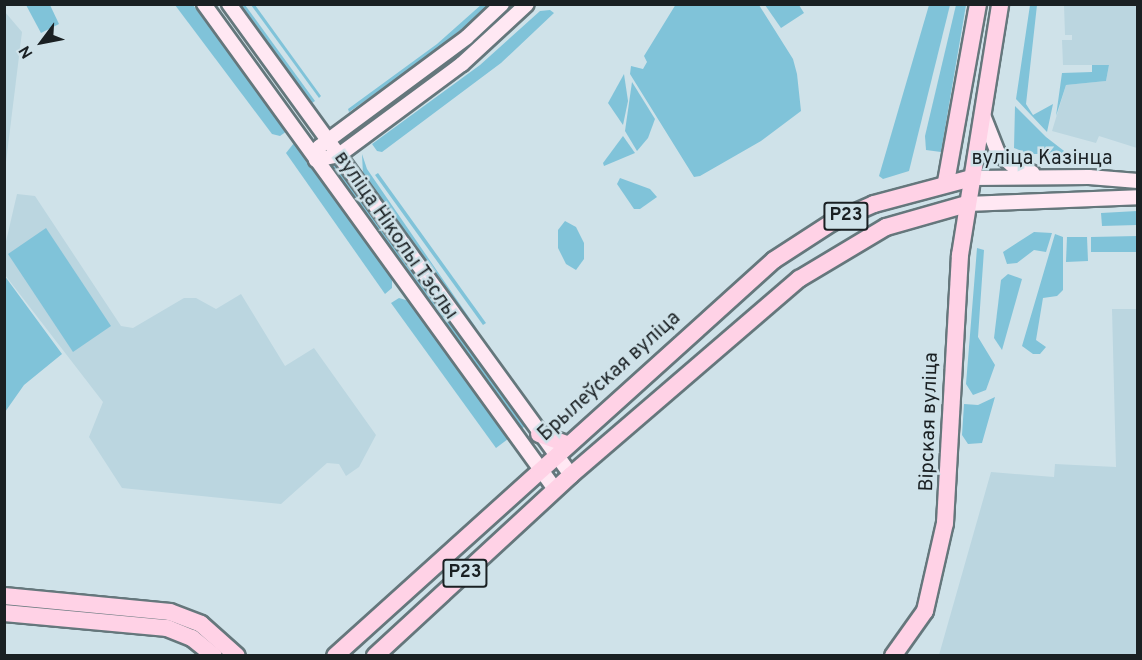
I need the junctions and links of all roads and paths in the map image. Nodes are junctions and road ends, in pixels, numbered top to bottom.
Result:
1 (204, 4) edge
2 (229, 4) edge
3 (502, 4) edge
4 (527, 4) edge
5 (978, 4) edge
6 (1000, 4) edge
7 (982, 115) junction
8 (328, 140) junction
9 (339, 155) junction
10 (316, 160) junction
11 (972, 178) junction
12 (1050, 178) junction
13 (946, 182) junction
14 (1137, 182) edge
15 (1137, 197) edge
16 (967, 204) junction
17 (671, 351) junction
18 (690, 372) junction
19 (539, 434) joint
20 (561, 449) junction
21 (534, 464) junction
22 (571, 475) junction
23 (555, 489) junction
24 (4, 596) edge
25 (4, 613) edge
26 (209, 651) edge
27 (237, 656) edge
28 (335, 656) edge
29 (375, 656) edge
30 (893, 656) edge

1 - 10 main road, вуліца Ніколы Тэслы
2 - 8 main road, вуліца Ніколы Тэслы
3 - 8 main road
4 - 9 main road
5 - 13 main road
6 - 7 main road, Вірская вуліца
7 - 11 main road, Вірская вуліца
7 - 12 main road
8 - 9 main road, вуліца Ніколы Тэслы
8 - 10 main road
9 - 10 main road
9 - 19 main road, вуліца Ніколы Тэслы
10 - 21 main road, вуліца Ніколы Тэслы
11 - 12 main road, вуліца Казінца
11 - 13 main road, вуліца Казінца
11 - 16 main road, Вірская вуліца
12 - 14 main road, вуліца Казінца
13 - 17 main road, Брылеўская вуліца / Р23
15 - 16 main road, вуліца Казінца
16 - 18 main road, Р23
16 - 30 main road, Вірская вуліца
17 - 18 main road
17 - 20 main road, Брылеўская вуліца / Р23
18 - 22 main road, Р23
19 - 20 main road
20 - 21 main road, Брылеўская вуліца / Р23
20 - 22 main road
21 - 23 main road, вуліца Ніколы Тэслы
21 - 28 main road, Брылеўская вуліца / Р23
22 - 23 main road, Р23
23 - 29 main road, Р23
24 - 27 main road
25 - 26 main road

